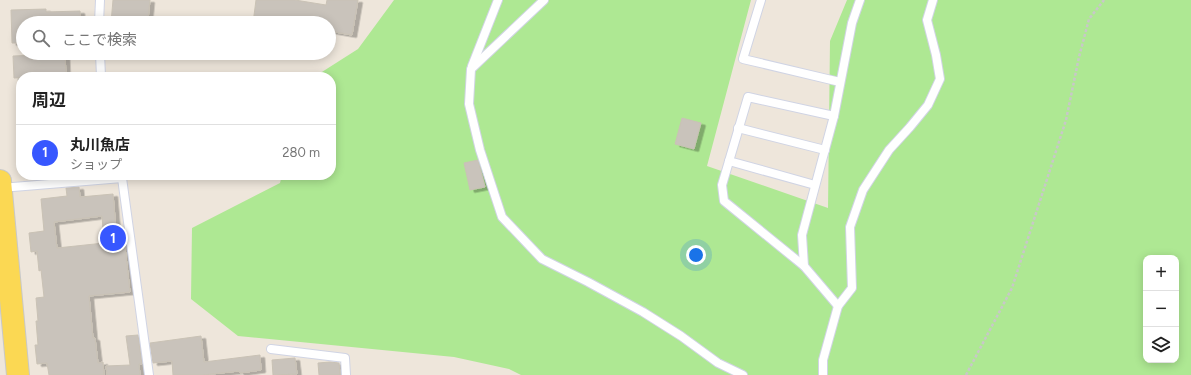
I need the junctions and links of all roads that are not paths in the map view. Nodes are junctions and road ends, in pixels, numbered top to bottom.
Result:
1 (100, 0) edge
2 (498, 0) edge
3 (544, 0) edge
4 (761, 0) edge
5 (860, 0) edge
6 (933, 0) edge
7 (99, 16) edge
8 (100, 60) edge
9 (471, 69) junction
10 (101, 72) edge
11 (840, 82) junction
12 (834, 116) junction
13 (738, 128) junction
14 (825, 150) junction
15 (729, 161) junction
16 (69, 180) edge
17 (121, 180) edge
18 (0, 184) edge
19 (815, 185) junction
20 (804, 266) junction
21 (838, 306) junction
22 (271, 349) dead end
23 (18, 375) edge
24 (149, 375) edge
25 (346, 375) edge
26 (743, 375) edge
27 (823, 375) edge

1 - 7 lane
2 - 9 lane
3 - 9 lane
4 - 11 lane
5 - 11 lane
6 - 21 lane
8 - 10 lane
9 - 26 lane
11 - 12 lane
12 - 13 lane
12 - 14 lane
13 - 14 lane
13 - 15 lane
14 - 19 lane
15 - 19 lane
15 - 20 lane
16 - 18 lane
17 - 24 lane
18 - 23 main road
19 - 20 lane
20 - 21 lane
21 - 27 lane
22 - 25 lane

